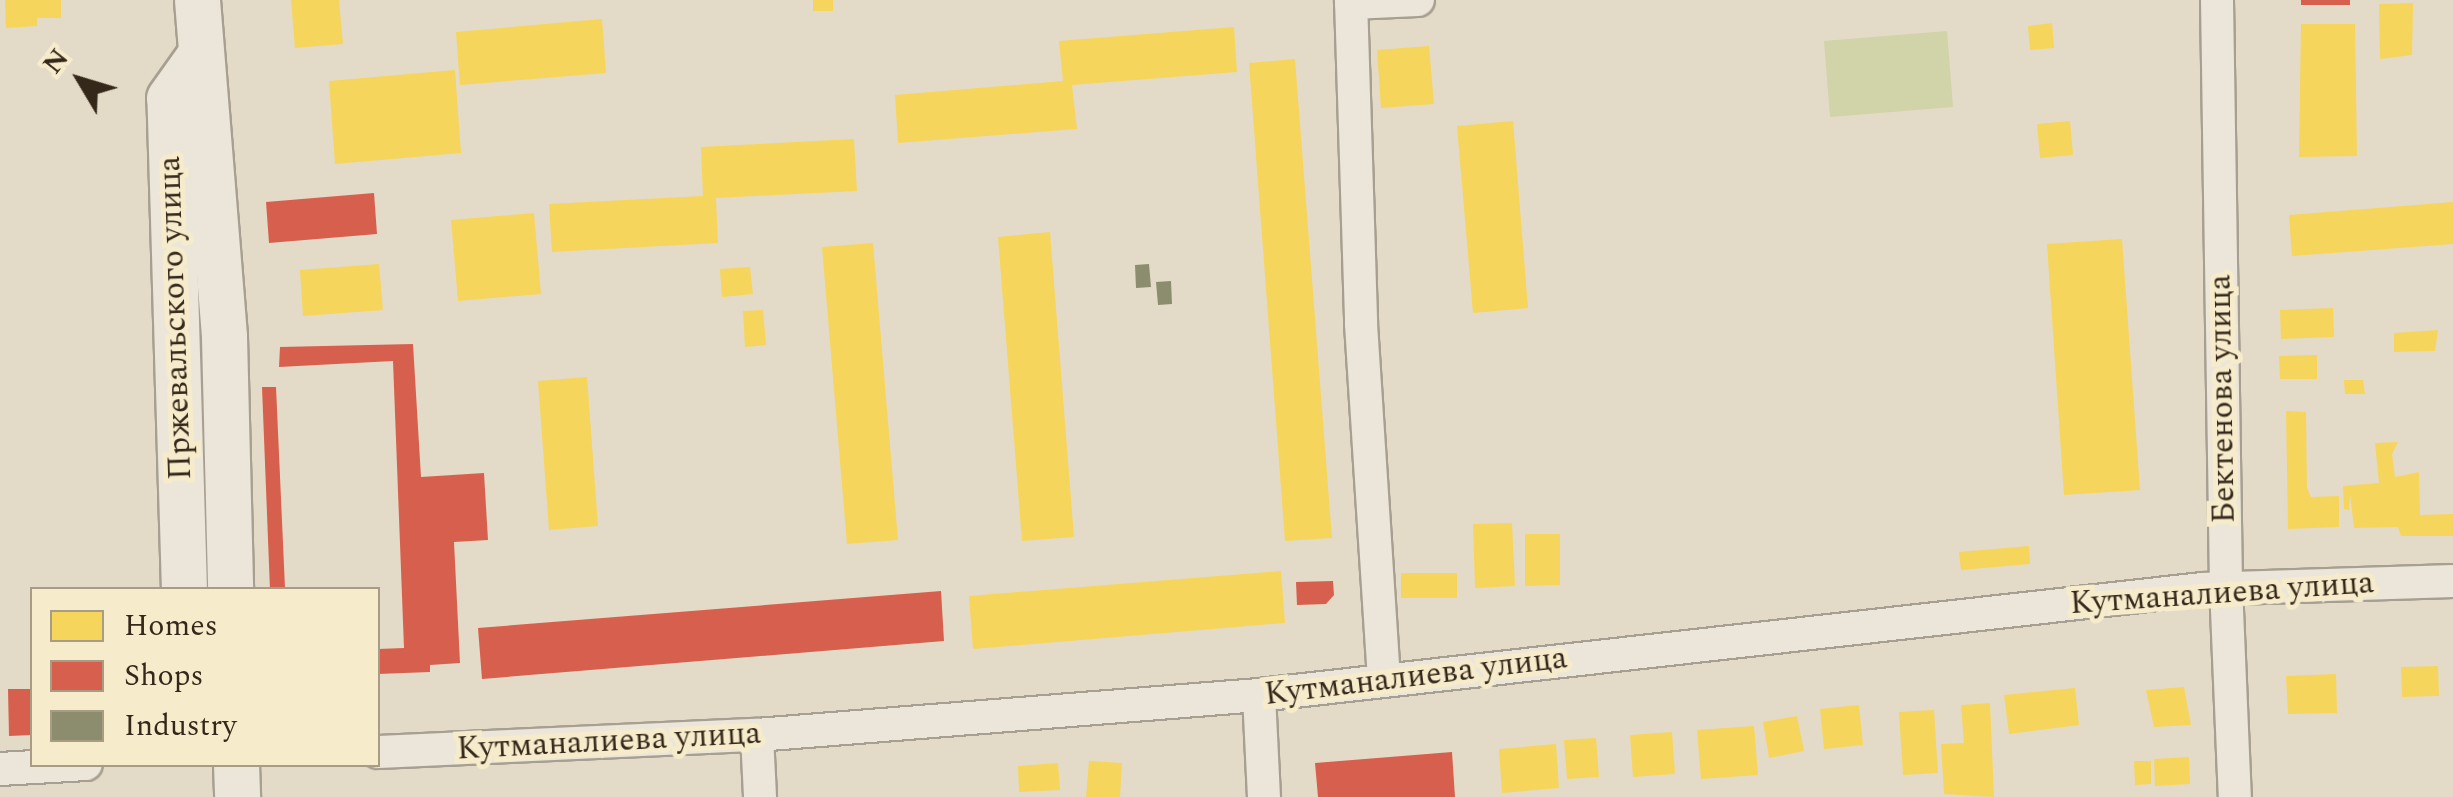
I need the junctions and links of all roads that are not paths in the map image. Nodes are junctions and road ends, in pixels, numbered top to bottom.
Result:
1 (197, 0) edge
2 (1418, 0) edge
3 (2218, 0) edge
4 (1351, 2) edge
5 (199, 56) junction
6 (2453, 580) edge
7 (2226, 586) junction
8 (184, 587) edge
9 (230, 587) edge
10 (1384, 680) junction
11 (1259, 695) junction
12 (757, 736) junction
13 (380, 752) edge
14 (30, 767) edge
15 (236, 767) edge
16 (0, 768) edge
17 (237, 797) edge
18 (760, 797) edge
19 (1264, 797) edge
20 (2235, 797) edge

1 - 5 main road, Пржевальского улица
2 - 4 street
3 - 7 street, Бектенова улица
4 - 10 street
5 - 8 main road, Пржевальского улица
5 - 9 main road, Пржевальского улица
6 - 7 street, Кутманалиева улица
7 - 10 street, Кутманалиева улица
7 - 20 street, Бектенова улица
10 - 11 street, Кутманалиева улица
11 - 12 street, Кутманалиева улица
11 - 19 street
12 - 13 street, Кутманалиева улица
12 - 18 street
14 - 16 street
15 - 17 main road

